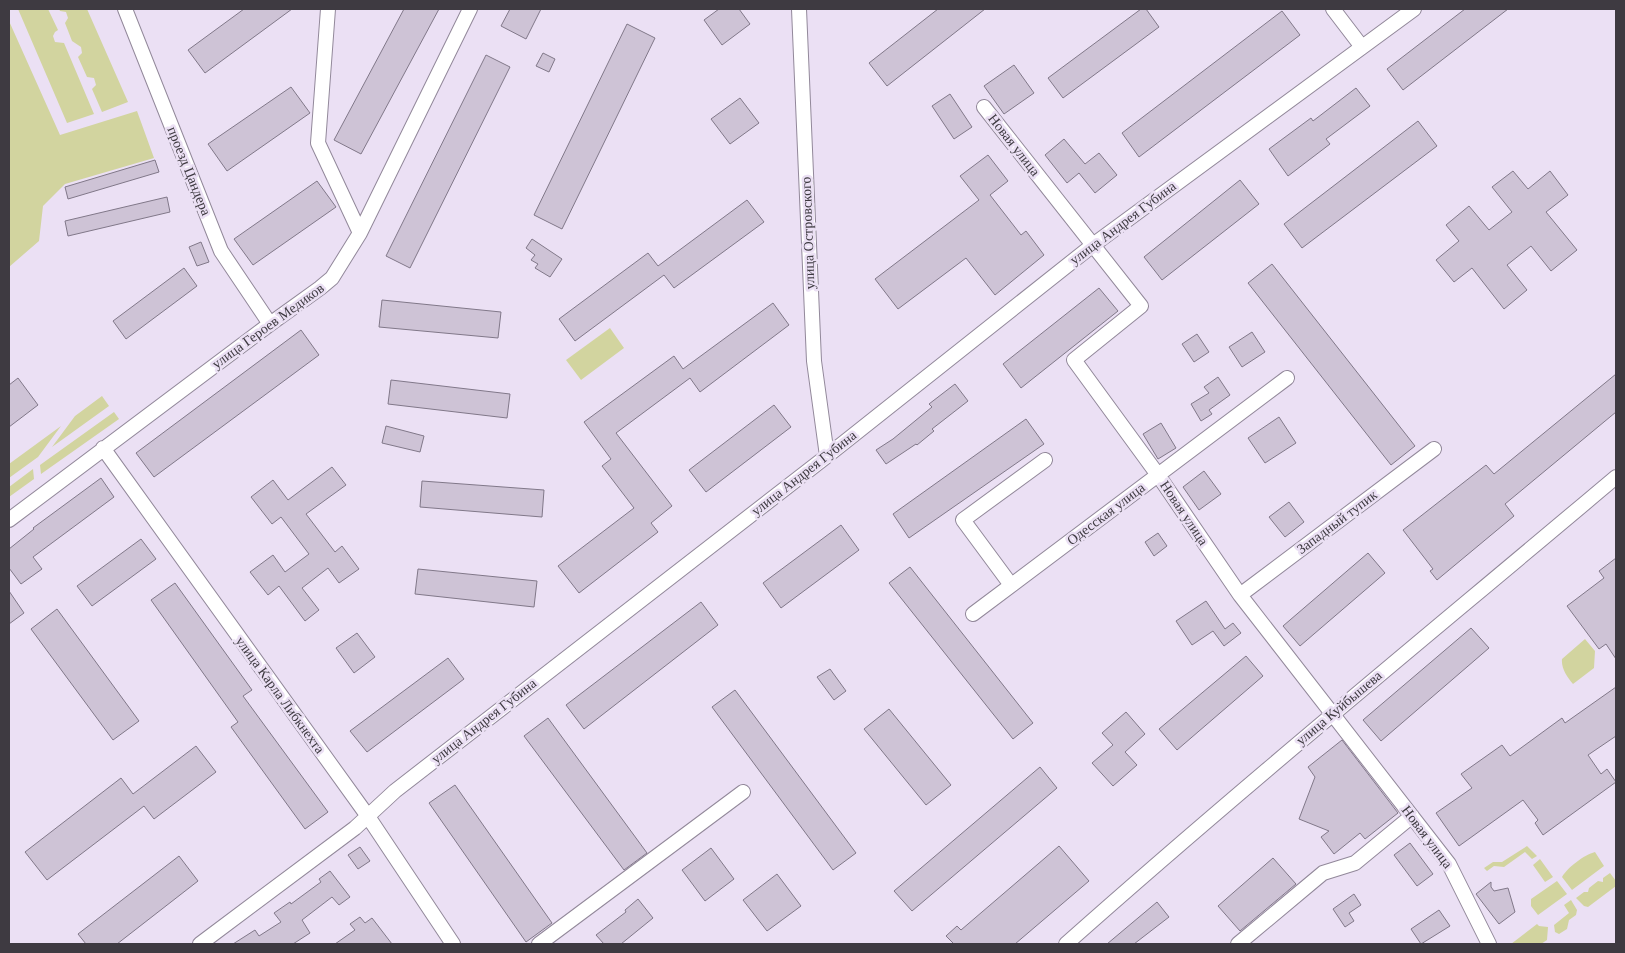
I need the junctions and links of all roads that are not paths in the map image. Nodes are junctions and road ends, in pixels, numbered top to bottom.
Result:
1 (125, 9) edge
2 (328, 9) edge
3 (470, 9) edge
4 (799, 9) edge
5 (1334, 9) edge
6 (1414, 9) edge
7 (1362, 47) junction
8 (984, 107) dead end
9 (360, 233) junction
10 (1094, 245) junction
11 (270, 324) junction
12 (1286, 378) dead end
13 (104, 448) junction
14 (1434, 449) dead end
15 (827, 456) junction
16 (1045, 460) dead end
17 (1158, 475) junction
18 (1616, 477) edge
19 (9, 520) edge
20 (1012, 585) junction
21 (1240, 595) junction
22 (973, 614) dead end
23 (1332, 714) junction
24 (743, 792) dead end
25 (367, 816) junction
26 (1412, 816) junction
27 (200, 944) edge
28 (453, 944) edge
29 (540, 944) edge
30 (1066, 944) edge
31 (1238, 944) edge
32 (1489, 944) edge

1 - 11 street, проезд Цандера
2 - 9 street
3 - 9 street, улица Героев Медиков
4 - 15 street, улица Островского
5 - 7 street
6 - 7 street, улица Андрея Губина
7 - 10 street, улица Андрея Губина
8 - 10 street, Новая улица
9 - 11 street, улица Героев Медиков
10 - 15 street, улица Андрея Губина
10 - 17 street, Новая улица
11 - 13 street, улица Героев Медиков
12 - 17 street, Одесская улица
13 - 19 street, улица Героев Медиков
13 - 25 street, улица Карла Либкнехта
14 - 21 street, Западный тупик
15 - 25 street, улица Андрея Губина
16 - 20 street
17 - 20 street, Одесская улица
17 - 21 street, Новая улица
18 - 23 street, улица Куйбышева
20 - 22 street, Одесская улица
21 - 23 street, Новая улица
23 - 26 street, Новая улица
23 - 30 street, улица Куйбышева
24 - 29 street
25 - 27 street, улица Андрея Губина
25 - 28 street, улица Карла Либкнехта
26 - 31 street
26 - 32 street, Новая улица

